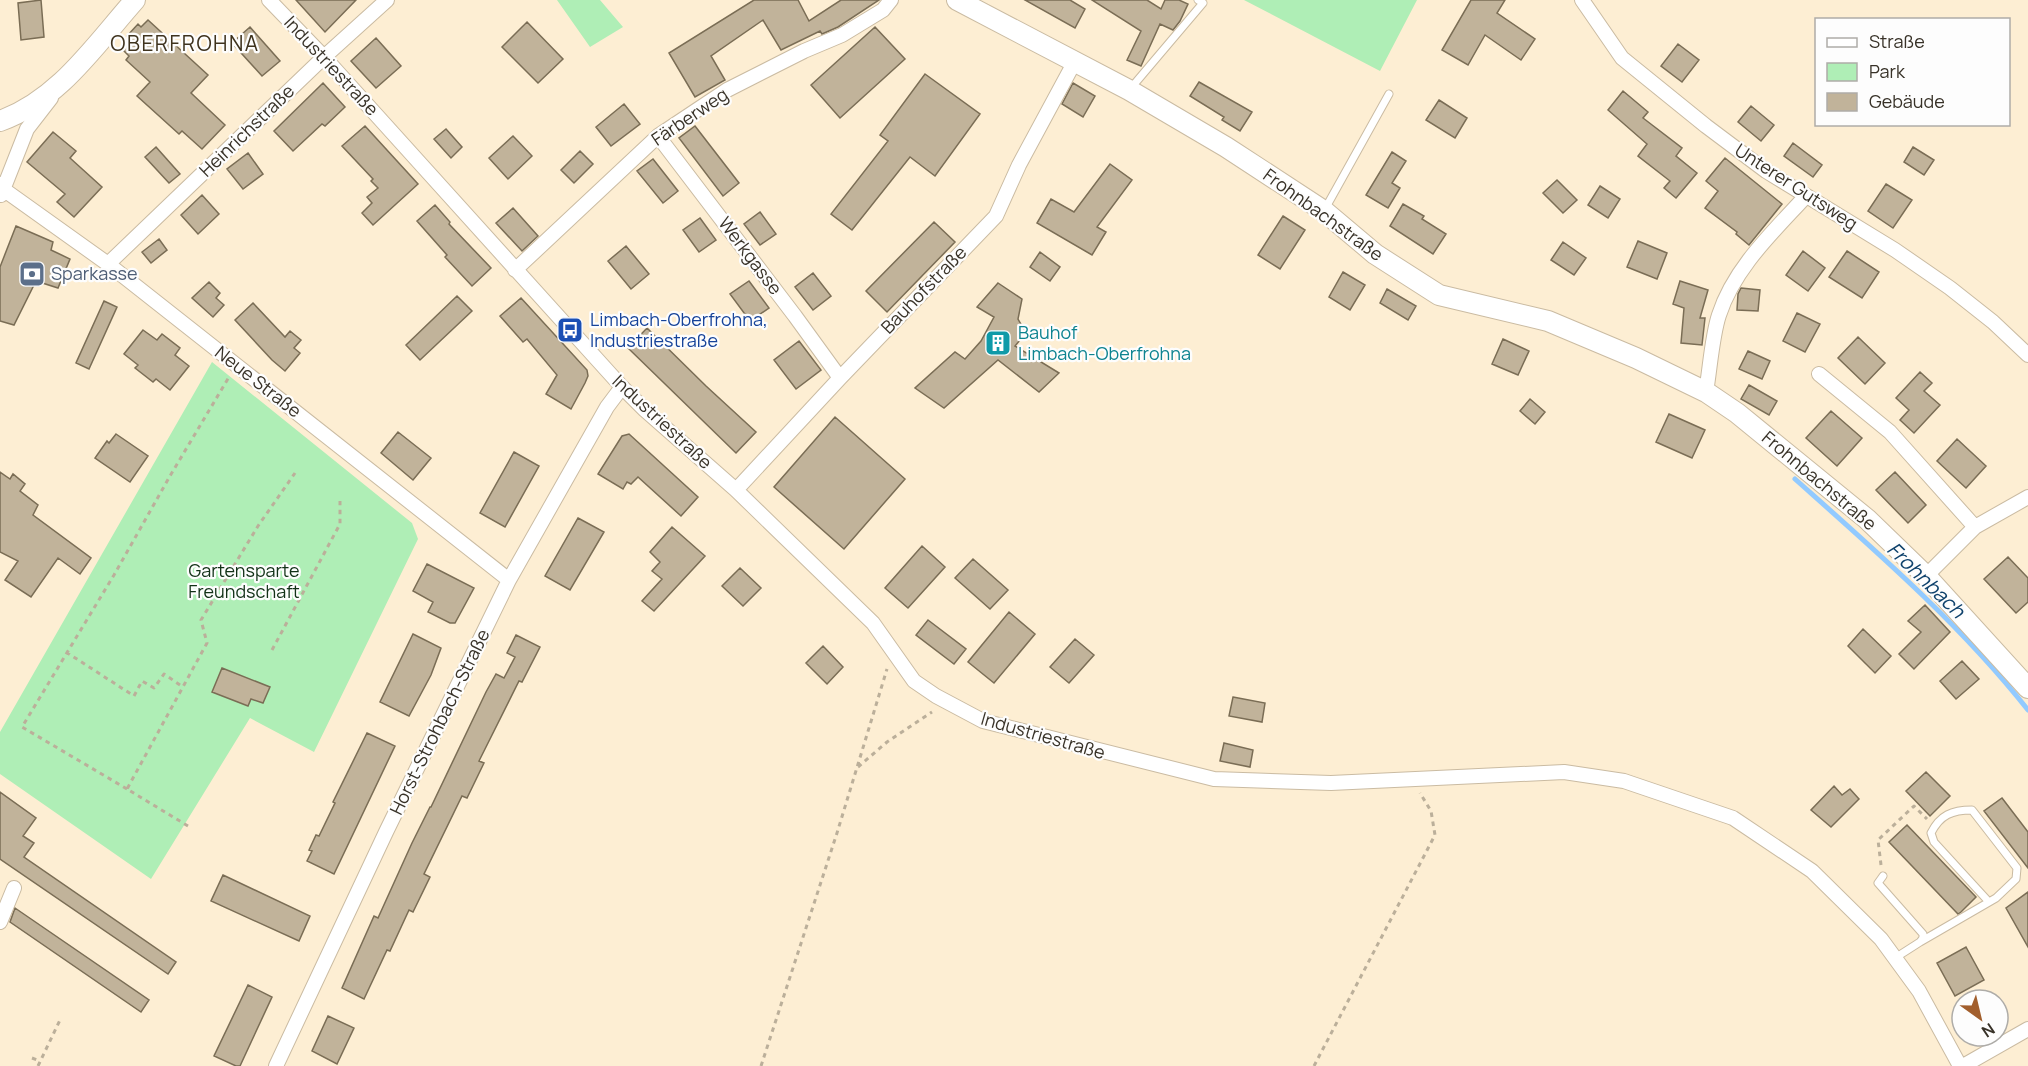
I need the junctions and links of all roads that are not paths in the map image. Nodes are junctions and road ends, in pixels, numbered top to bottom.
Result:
1 (135, 0) edge
2 (269, 0) edge
3 (387, 0) edge
4 (891, 0) edge
5 (957, 0) edge
6 (1198, 0) edge
7 (1582, 0) edge
8 (324, 57) junction
9 (1074, 63) junction
10 (61, 84) junction
11 (1129, 90) junction
12 (1389, 94) dead end
13 (0, 121) edge
14 (658, 136) junction
15 (1, 190) edge
16 (1806, 196) junction
17 (1324, 211) junction
18 (108, 264) junction
19 (515, 270) junction
20 (2028, 355) edge
21 (1819, 374) dead end
22 (840, 378) junction
23 (622, 387) junction
24 (1706, 392) junction
25 (736, 490) junction
26 (2028, 497) edge
27 (1975, 527) junction
28 (1926, 576) junction
29 (509, 580) junction
30 (2028, 688) edge
31 (1883, 876) road end
32 (14, 888) dead end
33 (1989, 902) junction
34 (0, 922) edge
35 (1920, 942) junction
36 (1895, 958) junction
37 (2028, 1029) edge
38 (276, 1066) edge
39 (1961, 1066) edge

1 - 10 street
2 - 8 street, Industriestraße
3 - 8 street, Heinrichstraße
4 - 14 street, Färberweg
5 - 9 street, Frohnbachstraße
6 - 11 lane
7 - 16 street, Unterer Gutsweg
8 - 18 street, Heinrichstraße
8 - 19 street, Industriestraße
9 - 11 street, Frohnbachstraße
9 - 22 street, Bauhofstraße
10 - 13 street
10 - 15 street
11 - 17 street, Frohnbachstraße
12 - 17 lane
14 - 19 street, Färberweg
14 - 22 street, Werkgasse
15 - 18 street, Neue Straße
16 - 20 street, Unterer Gutsweg
16 - 24 street
17 - 24 street, Frohnbachstraße
18 - 29 street, Neue Straße
19 - 23 street, Industriestraße
21 - 27 street
22 - 25 street, Bauhofstraße
23 - 25 street, Industriestraße
23 - 29 street, Horst-Strohbach-Straße
24 - 28 street, Frohnbachstraße
25 - 36 street, Industriestraße
26 - 27 street
27 - 28 street
28 - 30 street, Frohnbachstraße
29 - 38 street, Horst-Strohbach-Straße
31 - 35 lane
32 - 34 street
33 - 33 lane
33 - 35 lane
35 - 36 lane
36 - 39 street, Industriestraße
37 - 39 street, Industriestraße

